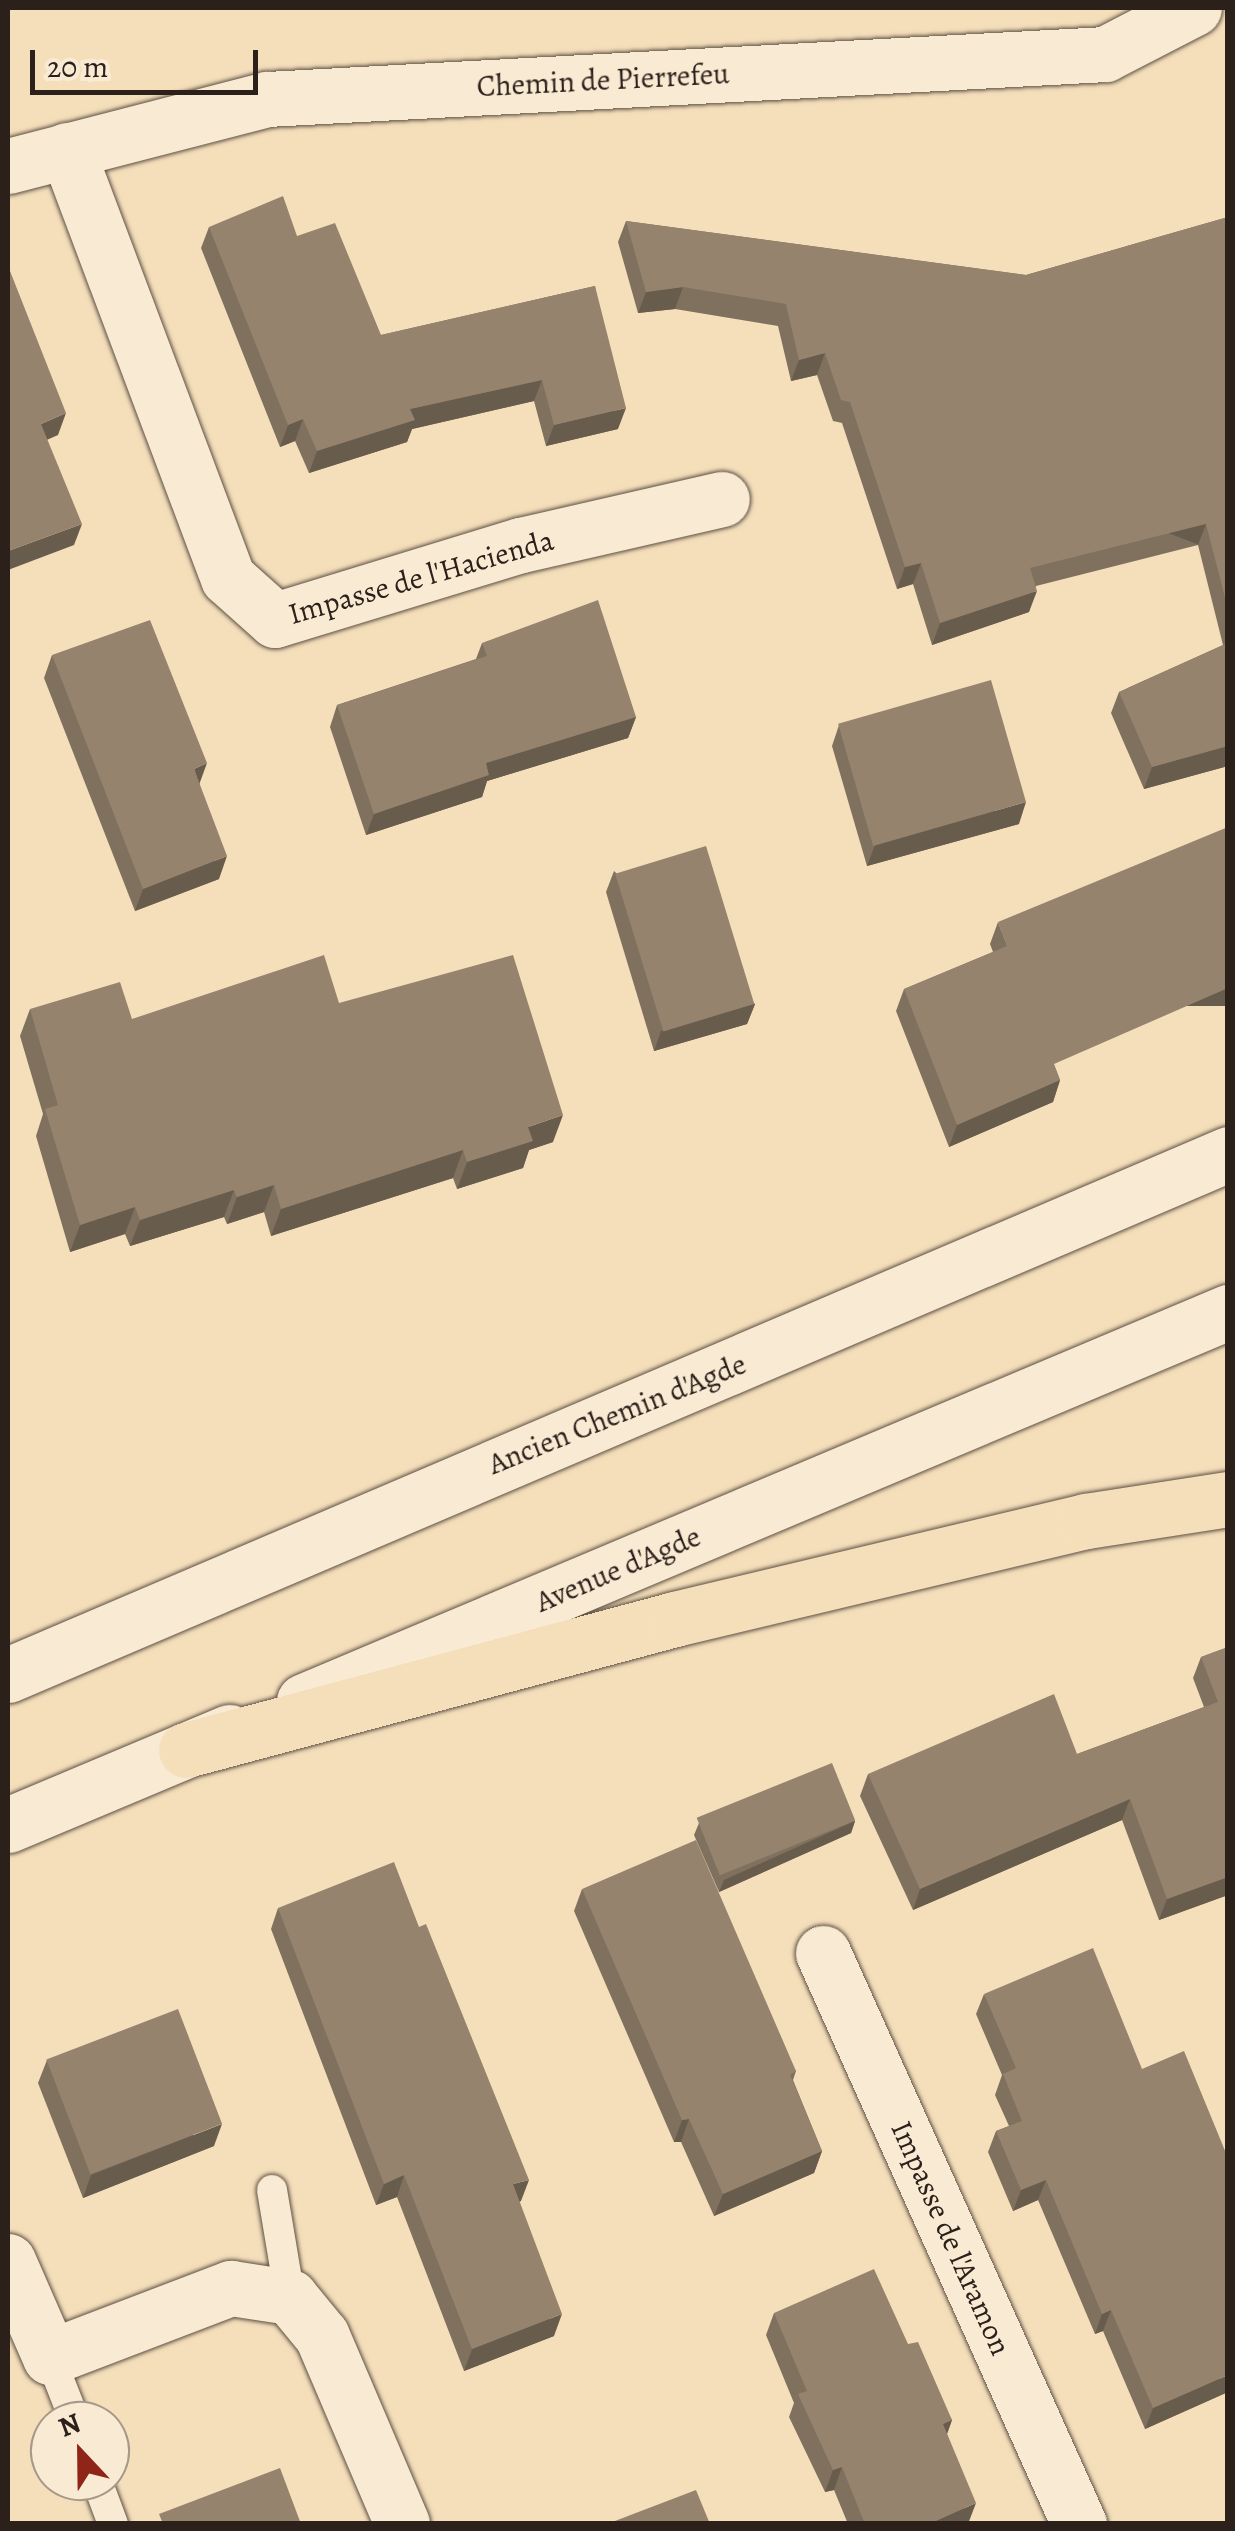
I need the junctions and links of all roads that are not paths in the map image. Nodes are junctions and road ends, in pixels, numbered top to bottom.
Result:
1 (1194, 8) edge
2 (67, 150) junction
3 (8, 166) edge
4 (722, 499) dead end
5 (1228, 1154) edge
6 (1228, 1312) edge
7 (1228, 1498) edge
8 (8, 1675) edge
9 (186, 1750) junction
10 (8, 1825) edge
11 (823, 1953) dead end
12 (272, 2190) dead end
13 (8, 2261) edge
14 (290, 2297) junction
15 (50, 2357) junction
16 (66, 2401) edge
17 (402, 2524) edge
18 (1079, 2524) edge

1 - 2 street, Chemin de Pierrefeu
2 - 3 street, Chemin de Pierrefeu
2 - 4 street, Impasse de l'Hacienda
5 - 8 street, Ancien Chemin d'Agde
6 - 9 street, Avenue d'Agde
7 - 9 highway
9 - 10 street, Avenue d'Agde
11 - 18 street, Impasse de l'Aramon
12 - 14 lane
13 - 15 street
14 - 15 street
14 - 17 street
15 - 16 lane

